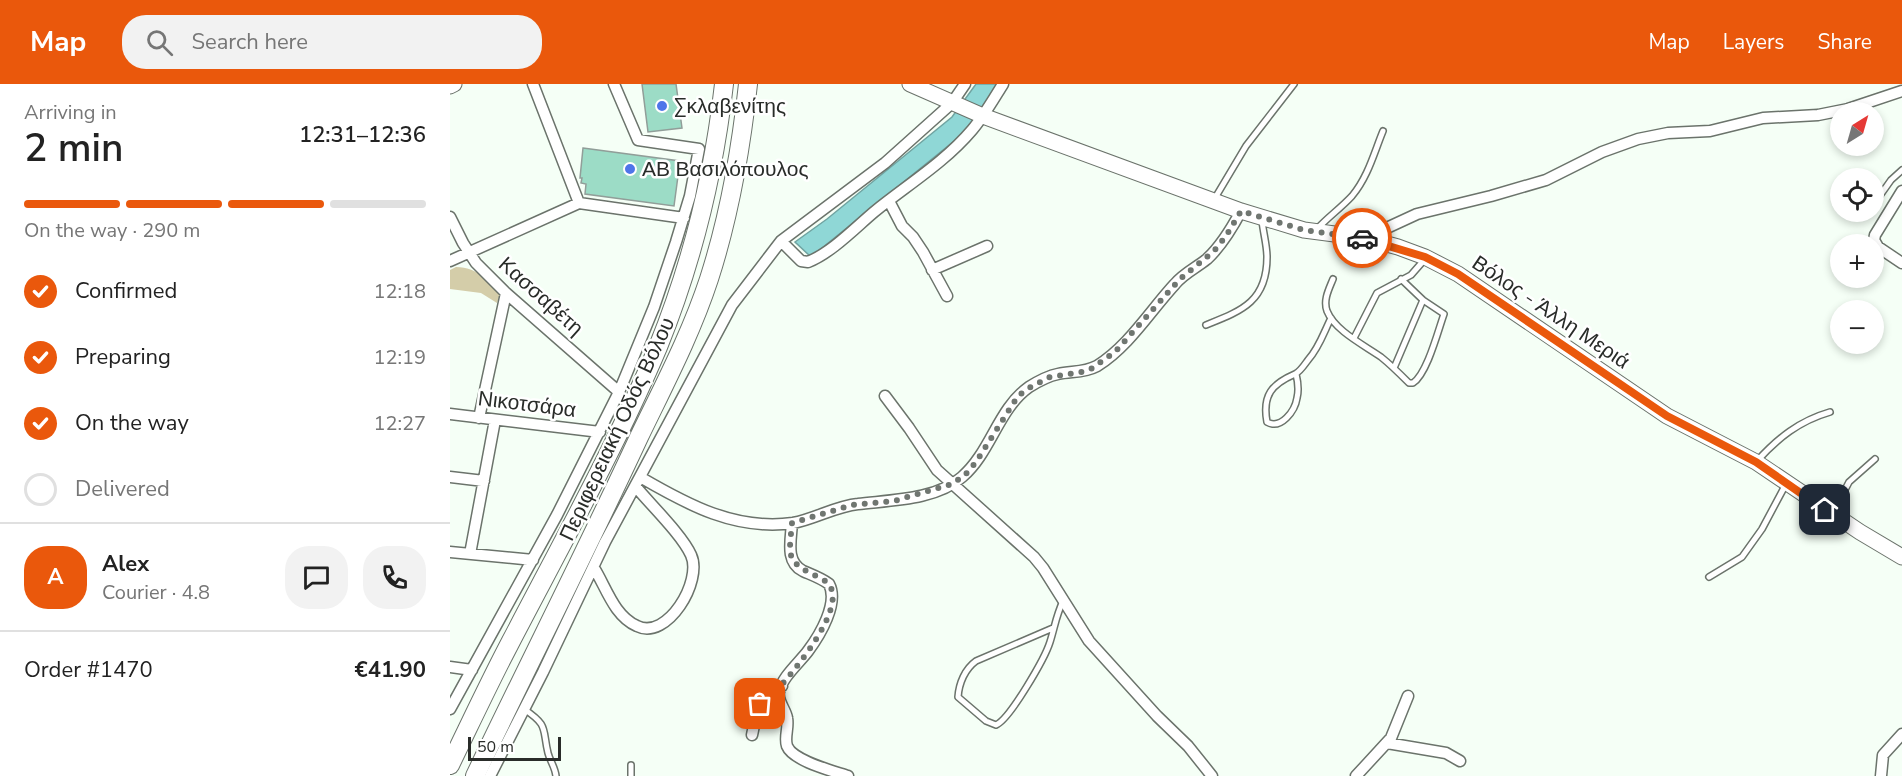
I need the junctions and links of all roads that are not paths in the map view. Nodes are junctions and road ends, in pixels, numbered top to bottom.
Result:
1 (454, 84) edge
2 (533, 84) edge
3 (614, 84) edge
4 (724, 84) edge
5 (910, 84) edge
6 (965, 84) edge
7 (1002, 84) edge
8 (1294, 84) edge
9 (450, 86) edge
10 (750, 89) edge
11 (1902, 91) edge
12 (952, 103) junction
13 (983, 116) junction
14 (1383, 131) dead end
15 (1902, 170) edge
16 (1884, 191) edge
17 (1902, 191) edge
18 (889, 201) junction
19 (1213, 201) junction
20 (579, 203) junction
21 (1241, 211) junction
22 (450, 218) edge
23 (684, 218) junction
24 (1262, 218) junction
25 (1316, 232) junction
26 (1365, 238) junction
27 (781, 241) junction
28 (987, 246) dead end
29 (468, 253) junction
30 (1425, 257) junction
31 (450, 261) edge
32 (1902, 263) edge
33 (932, 270) junction
34 (1333, 279) dead end
35 (1401, 279) junction
36 (506, 293) junction
37 (947, 296) dead end
38 (1423, 300) junction
39 (1331, 318) junction
40 (1206, 325) dead end
41 (1354, 338) junction
42 (1394, 368) junction
43 (1296, 374) junction
44 (619, 392) junction
45 (885, 396) dead end
46 (1830, 412) dead end
47 (450, 414) edge
48 (479, 418) junction
49 (495, 420) junction
50 (600, 432) junction
51 (1875, 459) dead end
52 (1756, 462) junction
53 (450, 477) edge
54 (484, 481) junction
55 (638, 482) junction
56 (1786, 483) junction
57 (952, 484) junction
58 (1832, 514) junction
59 (792, 523) junction
60 (450, 552) edge
61 (470, 554) junction
62 (1902, 557) edge
63 (533, 560) junction
64 (594, 568) junction
65 (1709, 577) dead end
66 (1063, 601) junction
67 (1053, 628) junction
68 (450, 668) edge
69 (472, 670) junction
70 (782, 686) junction
71 (1408, 696) dead end
72 (450, 709) edge
73 (524, 709) junction
74 (1902, 734) edge
75 (752, 735) dead end
76 (1388, 743) junction
77 (1460, 760) dead end
78 (450, 765) edge
79 (631, 765) dead end
80 (475, 776) edge
81 (490, 776) edge
82 (555, 776) edge
83 (631, 776) edge
84 (848, 776) edge
85 (1212, 776) edge
86 (1356, 776) edge
87 (1881, 776) edge

1 - 9 main road
2 - 20 street
3 - 23 street
4 - 78 main road, Περιφερειακή Οδός Βόλου
5 - 12 main road, Βόλος - Άλλη Μεριά
6 - 12 street
7 - 13 street
8 - 19 lane
10 - 80 main road, Περιφερειακή Οδός Βόλου
11 - 26 street
12 - 13 main road, Βόλος - Άλλη Μεριά
12 - 27 street
13 - 18 street
13 - 19 main road, Βόλος - Άλλη Μεριά
14 - 25 lane
15 - 16 lane
17 - 32 street
18 - 27 street
18 - 33 street
19 - 21 main road, Βόλος - Άλλη Μεριά
20 - 23 street
20 - 29 street
21 - 24 main road, Βόλος - Άλλη Μεριά
21 - 57 street
22 - 29 street, Κασσαβέτη
23 - 44 street
24 - 25 main road, Βόλος - Άλλη Μεριά
24 - 40 lane
25 - 26 main road, Βόλος - Άλλη Μεριά
26 - 30 main road, Βόλος - Άλλη Μεριά
27 - 55 street
28 - 33 street
29 - 31 street
29 - 36 street, Κασσαβέτη
30 - 35 lane
30 - 52 main road, Βόλος - Άλλη Μεριά
33 - 37 street
34 - 39 lane
35 - 38 lane
35 - 41 lane
36 - 44 street, Κασσαβέτη
36 - 48 street
38 - 42 lane
38 - 42 lane
39 - 41 lane
39 - 43 lane
41 - 42 lane
43 - 43 lane
44 - 50 street
45 - 57 street
46 - 52 lane
47 - 48 street, Νικοτσάρα
48 - 49 street, Νικοτσάρα
49 - 50 street, Νικοτσάρα
49 - 54 street
50 - 63 street
51 - 58 lane
52 - 56 main road, Βόλος - Άλλη Μεριά
53 - 54 street
54 - 61 street
55 - 59 street
55 - 64 street
55 - 64 street
56 - 58 main road, Βόλος - Άλλη Μεριά
56 - 65 lane
57 - 59 street
57 - 66 street
58 - 62 main road, Βόλος - Άλλη Μεριά
59 - 70 street
60 - 61 street
61 - 63 street
63 - 69 street
64 - 73 street
66 - 67 lane
66 - 85 street
67 - 67 lane
68 - 69 street
69 - 72 street
70 - 75 street
70 - 84 street
71 - 76 street
73 - 81 street
73 - 82 lane
74 - 87 street
76 - 77 street
76 - 86 street
79 - 83 lane

